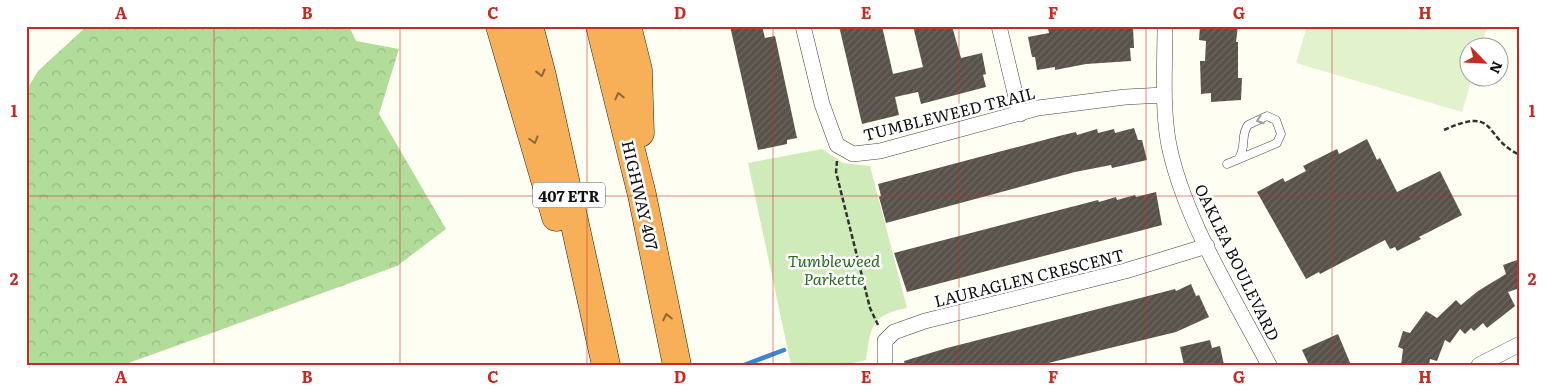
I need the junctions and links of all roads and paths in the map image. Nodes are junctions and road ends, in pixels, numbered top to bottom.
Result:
1 (500, 26) edge
2 (529, 26) edge
3 (600, 26) edge
4 (627, 26) edge
5 (803, 26) edge
6 (999, 26) edge
7 (1165, 26) edge
8 (1164, 95) junction
9 (1020, 114) junction
10 (1444, 130) dead end
11 (837, 145) junction
12 (1520, 155) edge
13 (1239, 158) junction
14 (1227, 164) dead end
15 (642, 195) junction
16 (1207, 246) junction
17 (598, 325) junction
18 (885, 341) junction
19 (1520, 344) edge
20 (606, 365) edge
21 (677, 365) edge
22 (885, 365) edge
23 (1269, 365) edge
24 (1480, 365) edge

1 -> 17 highway
2 -> 17 highway, 407 ETR
15 -> 3 highway, HIGHWAY 407
4 - 15 highway
5 - 11 street
6 - 9 street
7 - 8 street, OAKLEA BOULEVARD
8 - 9 street, TUMBLEWEED TRAIL
8 - 16 street, OAKLEA BOULEVARD
9 - 11 street, TUMBLEWEED TRAIL
10 - 12 path
11 - 18 path
13 -> 13 lane
13 - 14 lane
21 -> 15 highway, HIGHWAY 407
16 - 18 street, LAURAGLEN CRESCENT
16 - 23 street, OAKLEA BOULEVARD
17 - 20 highway, 407 ETR
18 - 22 street
19 - 24 street

